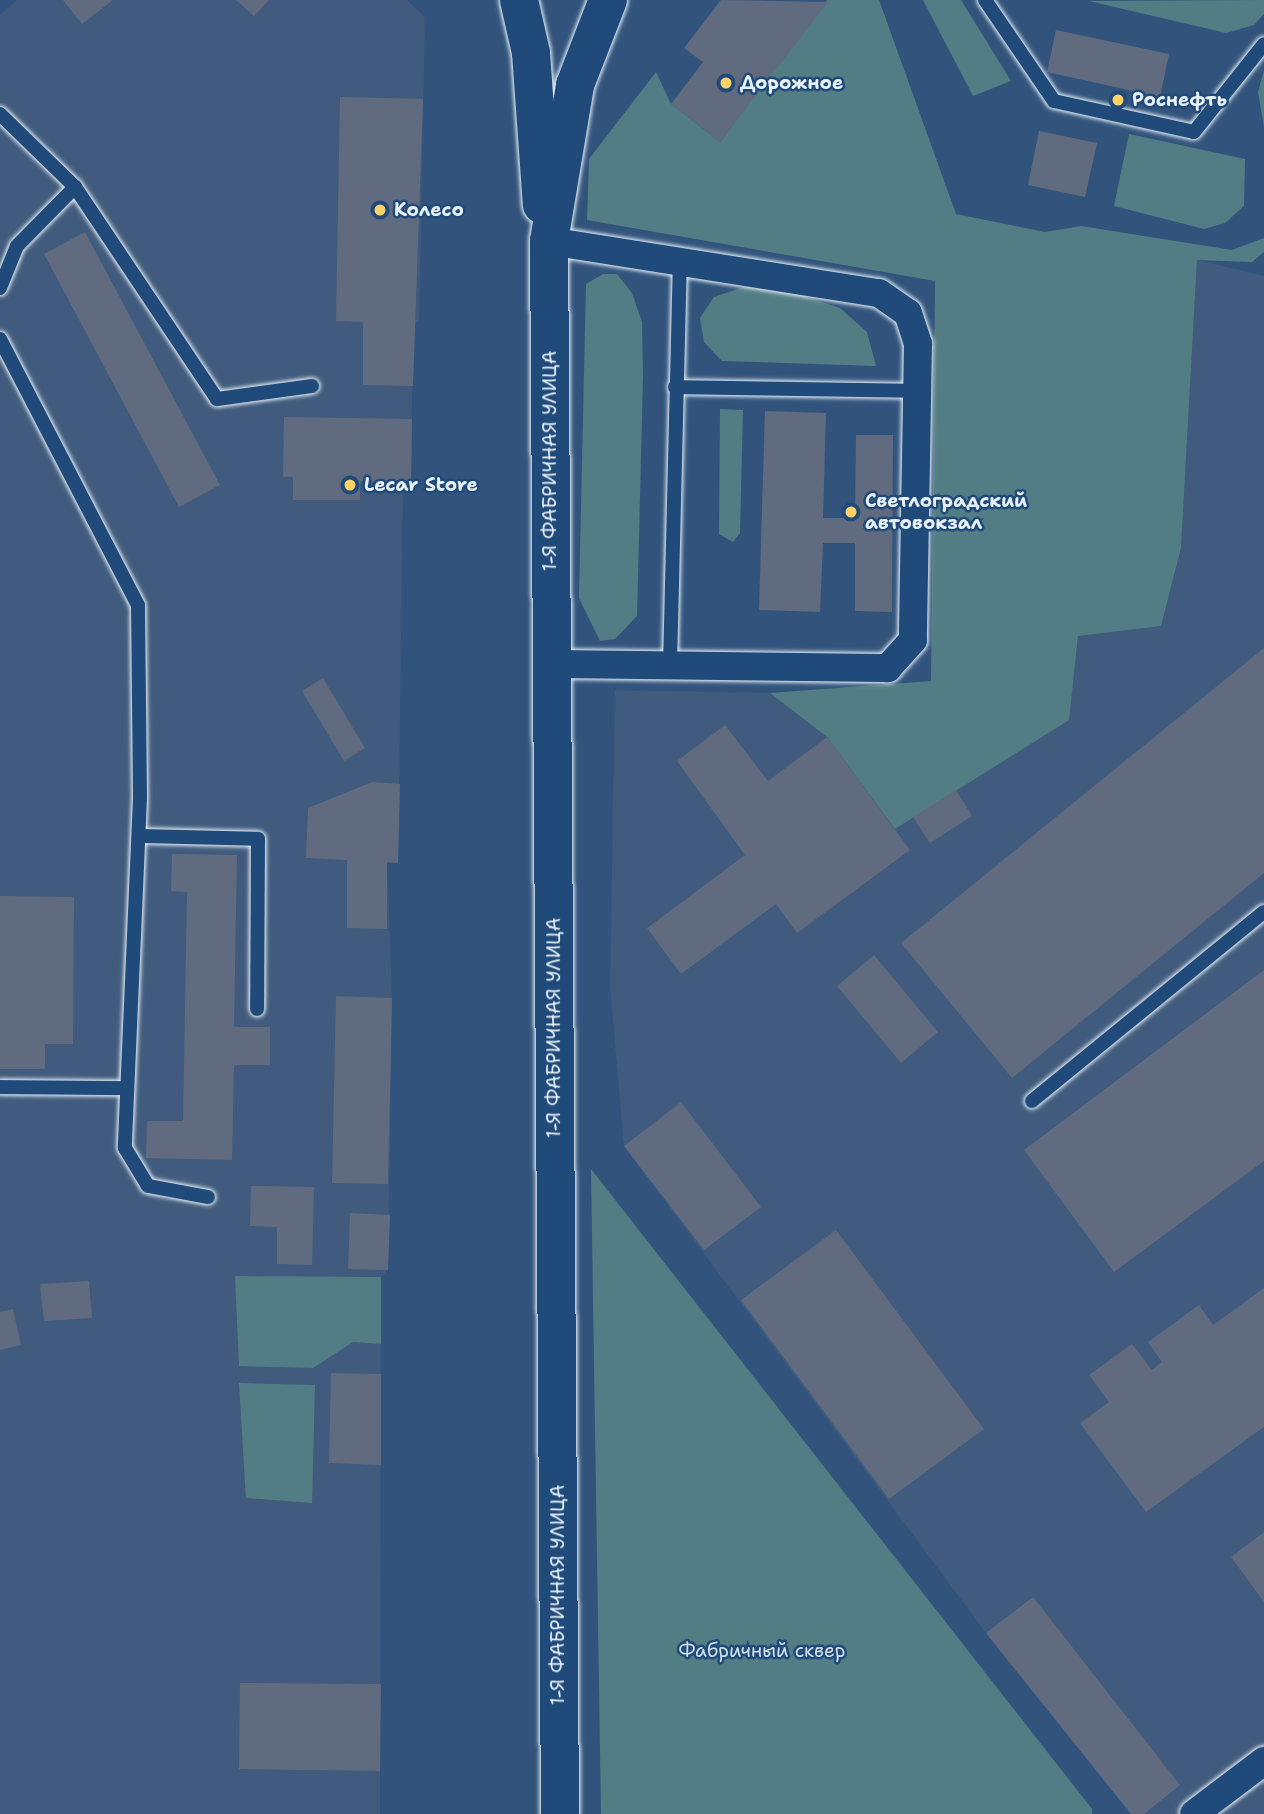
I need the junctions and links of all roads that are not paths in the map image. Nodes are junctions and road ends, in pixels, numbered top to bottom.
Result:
1 (519, 0) edge
2 (608, 0) edge
3 (985, 0) edge
4 (1264, 44) edge
5 (0, 114) edge
6 (75, 187) junction
7 (549, 241) junction
8 (680, 262) junction
9 (0, 288) edge
10 (0, 339) edge
11 (312, 386) dead end
12 (675, 387) junction
13 (918, 391) junction
14 (551, 664) junction
15 (670, 666) junction
16 (139, 835) junction
17 (1264, 912) edge
18 (257, 1009) dead end
19 (0, 1087) edge
20 (127, 1088) junction
21 (1032, 1101) dead end
22 (208, 1198) dead end
23 (1264, 1761) edge
24 (560, 1814) edge
25 (1194, 1814) edge

1 - 7 main road
2 - 7 main road
3 - 4 lane
5 - 6 lane
6 - 9 lane
6 - 11 lane
7 - 8 street
7 - 14 main road, 1-Я ФАБРИЧНАЯ УЛИЦА
8 - 12 lane
8 - 13 street
10 - 16 lane
12 - 13 lane
12 - 15 lane
13 - 15 street
14 - 15 street
14 - 24 main road, 1-Я ФАБРИЧНАЯ УЛИЦА
16 - 18 lane
16 - 20 lane
17 - 21 lane
19 - 20 lane
20 - 22 lane
23 - 25 street

